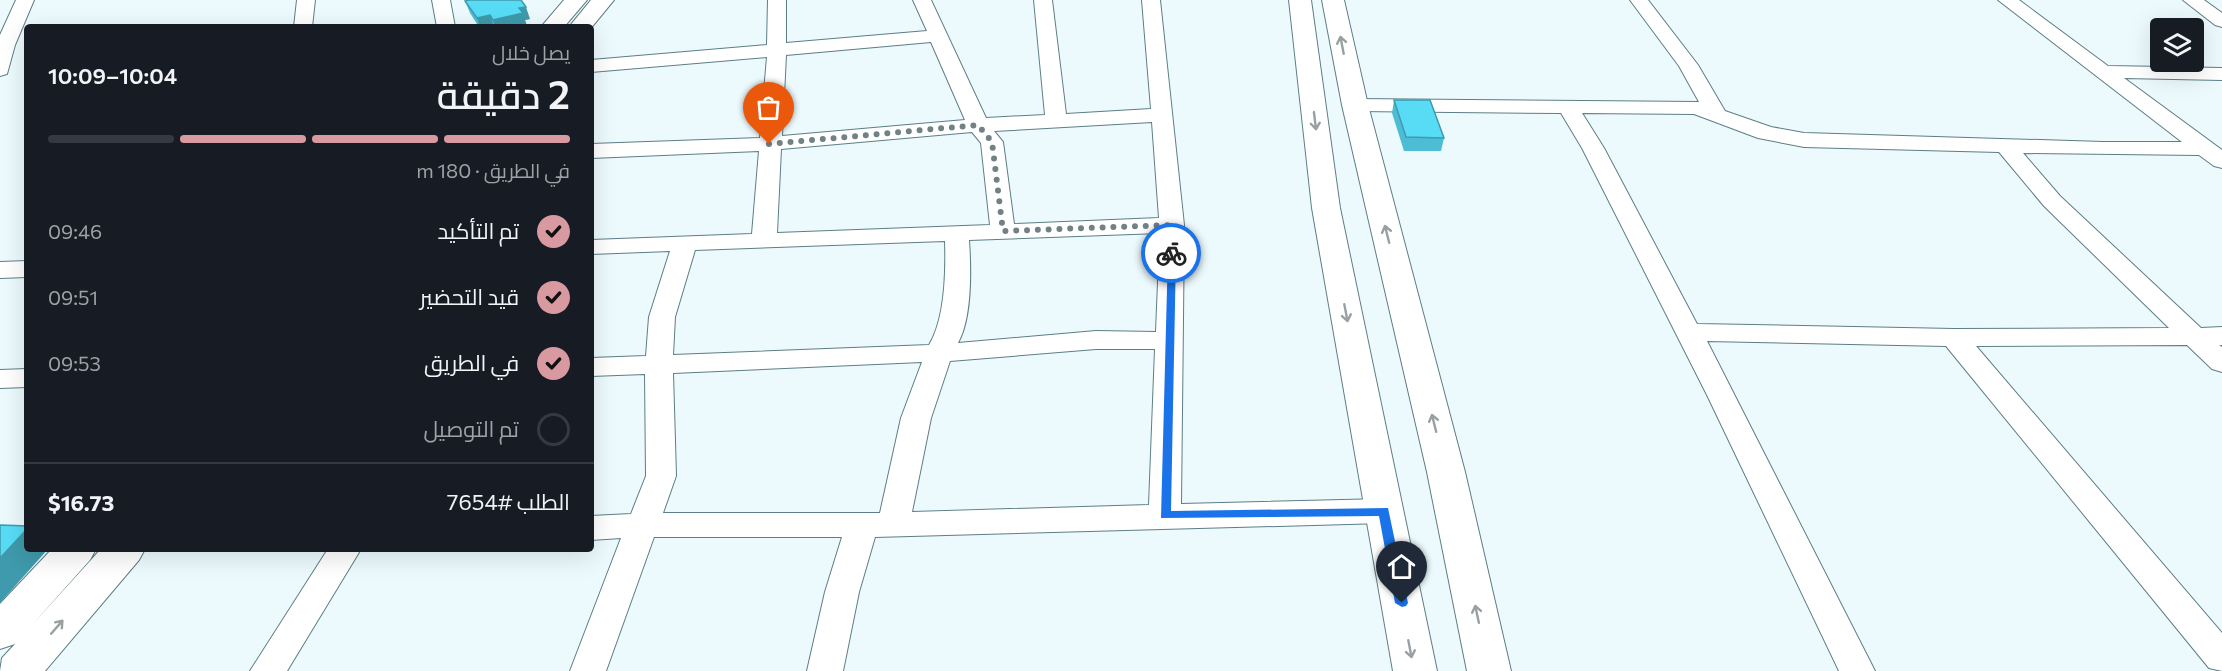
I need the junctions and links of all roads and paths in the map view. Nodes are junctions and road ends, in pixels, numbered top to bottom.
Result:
1 (25, 0) edge
2 (306, 0) edge
3 (441, 0) edge
4 (576, 0) edge
5 (603, 0) edge
6 (777, 0) edge
7 (922, 0) edge
8 (1044, 0) edge
9 (1151, 0) edge
10 (1300, 0) edge
11 (1333, 0) edge
12 (1639, 0) edge
13 (2007, 0) edge
14 (2192, 0) edge
15 (2222, 21) edge
16 (303, 24) edge
17 (445, 24) edge
18 (555, 24) edge
19 (583, 24) edge
20 (939, 36) junction
21 (3, 45) edge
22 (777, 51) junction
23 (594, 66) edge
24 (0, 70) edge
25 (2104, 72) junction
26 (2222, 74) edge
27 (1355, 105) junction
28 (1568, 108) junction
29 (1716, 114) junction
30 (1162, 115) junction
31 (1056, 121) junction
32 (978, 125) junction
33 (769, 144) junction
34 (2006, 147) junction
35 (594, 151) edge
36 (2213, 155) edge
37 (1172, 225) junction
38 (1003, 231) junction
39 (957, 233) junction
40 (764, 240) junction
41 (684, 242) junction
42 (594, 247) edge
43 (24, 269) edge
44 (0, 270) edge
45 (1688, 332) junction
46 (2222, 336) edge
47 (2195, 337) junction
48 (1954, 338) junction
49 (1169, 341) junction
50 (939, 353) junction
51 (2222, 363) edge
52 (659, 365) junction
53 (594, 367) edge
54 (24, 378) edge
55 (0, 379) edge
56 (1384, 511) junction
57 (1165, 515) junction
58 (643, 524) junction
59 (878, 524) junction
60 (594, 528) edge
61 (73, 552) edge
62 (122, 552) edge
63 (343, 552) edge
64 (0, 632) edge
65 (2222, 658) edge
66 (18, 671) edge
67 (268, 671) edge
68 (588, 671) edge
69 (825, 671) edge
70 (1415, 671) edge
71 (1489, 671) edge
72 (1857, 671) edge

1 - 21 street
2 - 16 street
3 - 17 street
4 - 18 street
5 - 19 street
6 - 22 street
7 - 20 street
8 - 31 street
9 - 30 street
10 -> 56 street
27 -> 11 street
12 - 29 street
13 - 25 street
14 - 15 street
20 - 22 street
20 - 32 street
21 - 24 street
22 - 23 street
22 - 33 street
25 - 26 street
25 - 36 street
27 - 28 street
71 -> 27 street
28 - 29 street
28 - 45 street
29 - 34 street
30 - 31 street
30 - 37 street
31 - 32 street
32 - 33 street
32 - 38 street
33 - 35 street
33 - 40 street
34 - 36 street
34 - 47 street
37 - 38 street
37 - 49 street
38 - 39 street
39 - 40 street
39 - 50 street
40 - 41 street
41 - 42 street
41 - 52 street
43 - 44 street
45 - 48 street
45 - 72 street
46 - 47 street
47 - 48 street
47 - 51 street
48 - 65 street
49 - 50 street
49 - 57 street
50 - 52 street
50 - 59 street
52 - 53 street
52 - 58 street
54 - 55 street
56 - 57 street
56 -> 70 street
57 - 59 street
58 - 59 street
58 - 60 street
58 - 68 street
59 - 69 street
61 - 64 street
66 -> 62 street
63 - 67 street

